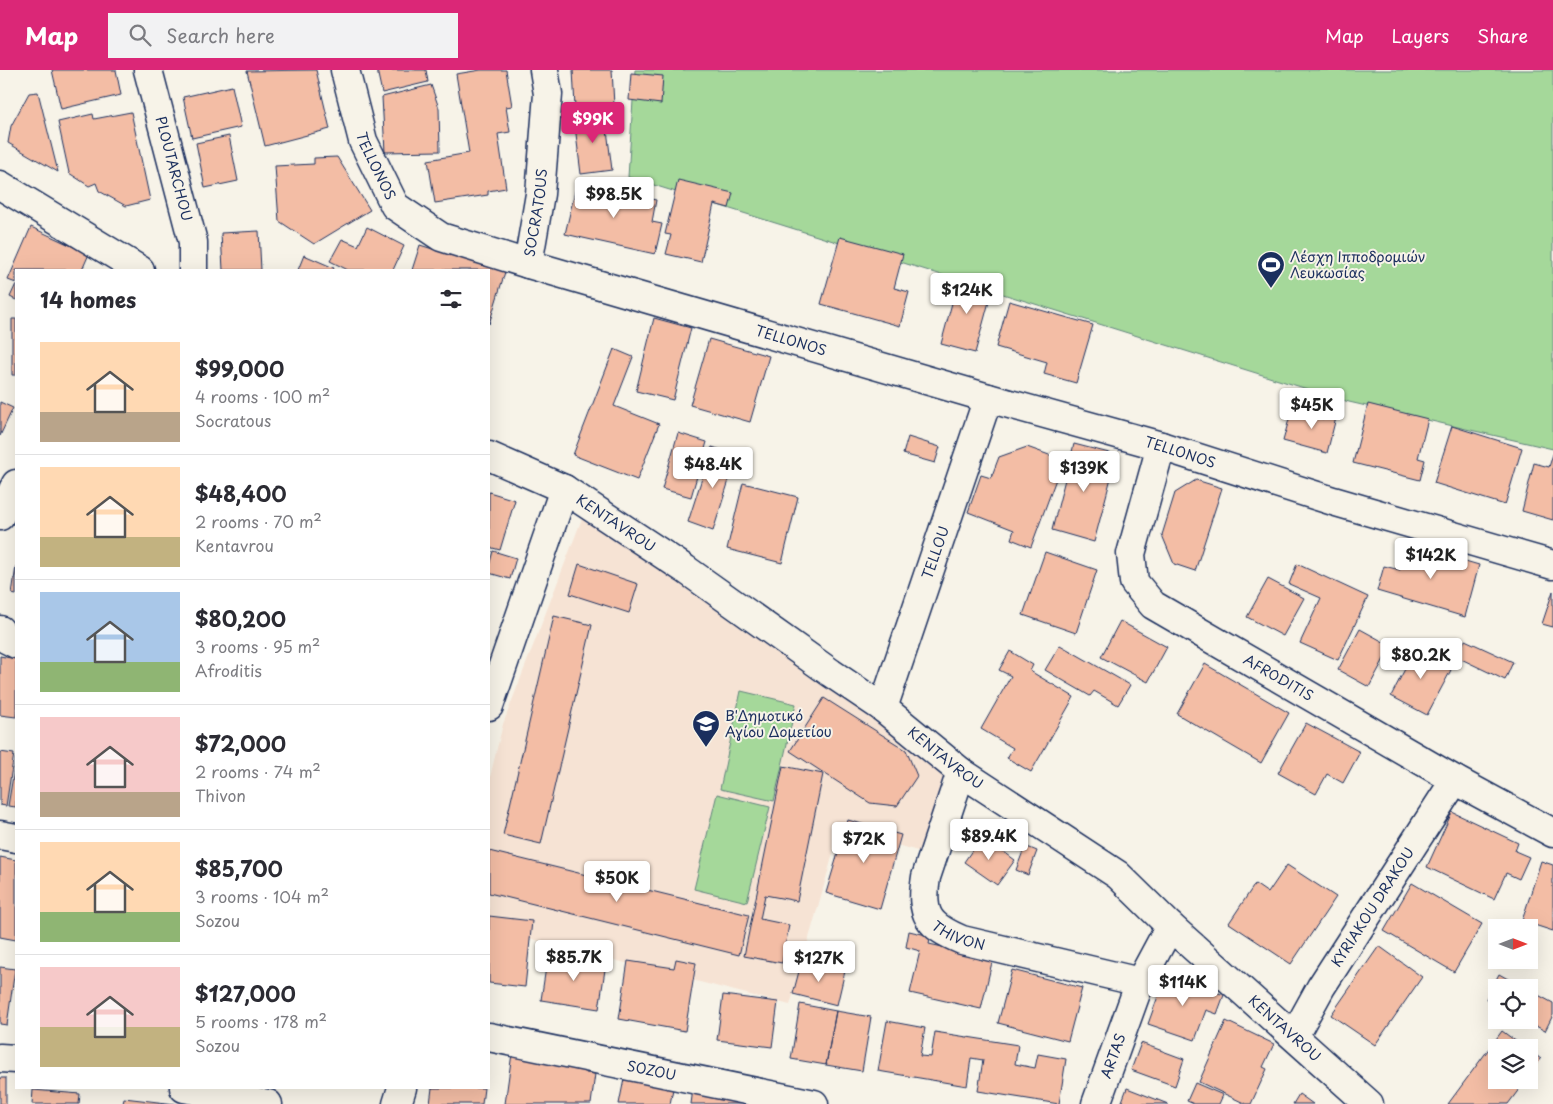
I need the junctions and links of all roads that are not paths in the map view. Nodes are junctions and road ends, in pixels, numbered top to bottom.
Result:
1 (148, 70) edge
2 (345, 70) edge
3 (544, 70) edge
4 (0, 185) edge
5 (528, 264) junction
6 (132, 268) edge
7 (193, 269) edge
8 (988, 398) junction
9 (1160, 446) junction
10 (490, 456) edge
11 (15, 486) edge
12 (564, 489) junction
13 (0, 516) edge
14 (1553, 565) edge
15 (0, 630) edge
16 (15, 644) edge
17 (490, 703) edge
18 (883, 708) junction
19 (961, 772) junction
20 (1455, 780) junction
21 (1553, 833) edge
22 (0, 835) edge
23 (15, 838) edge
24 (1170, 926) junction
25 (1140, 982) junction
26 (1294, 1036) junction
27 (490, 1037) edge
28 (0, 1058) edge
29 (15, 1059) edge
30 (189, 1089) edge
31 (402, 1089) edge
32 (268, 1104) edge
33 (398, 1104) edge
34 (814, 1104) edge
35 (1096, 1104) edge
36 (1369, 1104) edge

1 - 7 street, PLOUTARCHOU
2 - 5 street, TELLONOS
3 - 5 street, SOCRATOUS
4 - 6 street
5 - 8 street, TELLONOS
8 - 9 street, TELLONOS
8 - 18 street, TELLOU
9 - 14 street, TELLONOS
9 - 20 street, AFRODITIS
10 - 12 street, KENTAVROU
11 - 13 street
12 - 17 street
12 - 18 street, KENTAVROU
15 - 16 street
18 - 19 street, KENTAVROU
19 - 24 street, KENTAVROU
19 - 25 street, THIVON
20 - 21 street, AFRODITIS
20 - 26 street, KYRIAKOU DRAKOU
22 - 23 street
24 - 25 street, ARTAS
24 - 26 street, KENTAVROU
25 - 35 street, ARTAS
26 - 36 street, KENTAVROU
27 - 34 street, SOZOU
28 - 29 street
30 - 32 street
31 - 33 street

